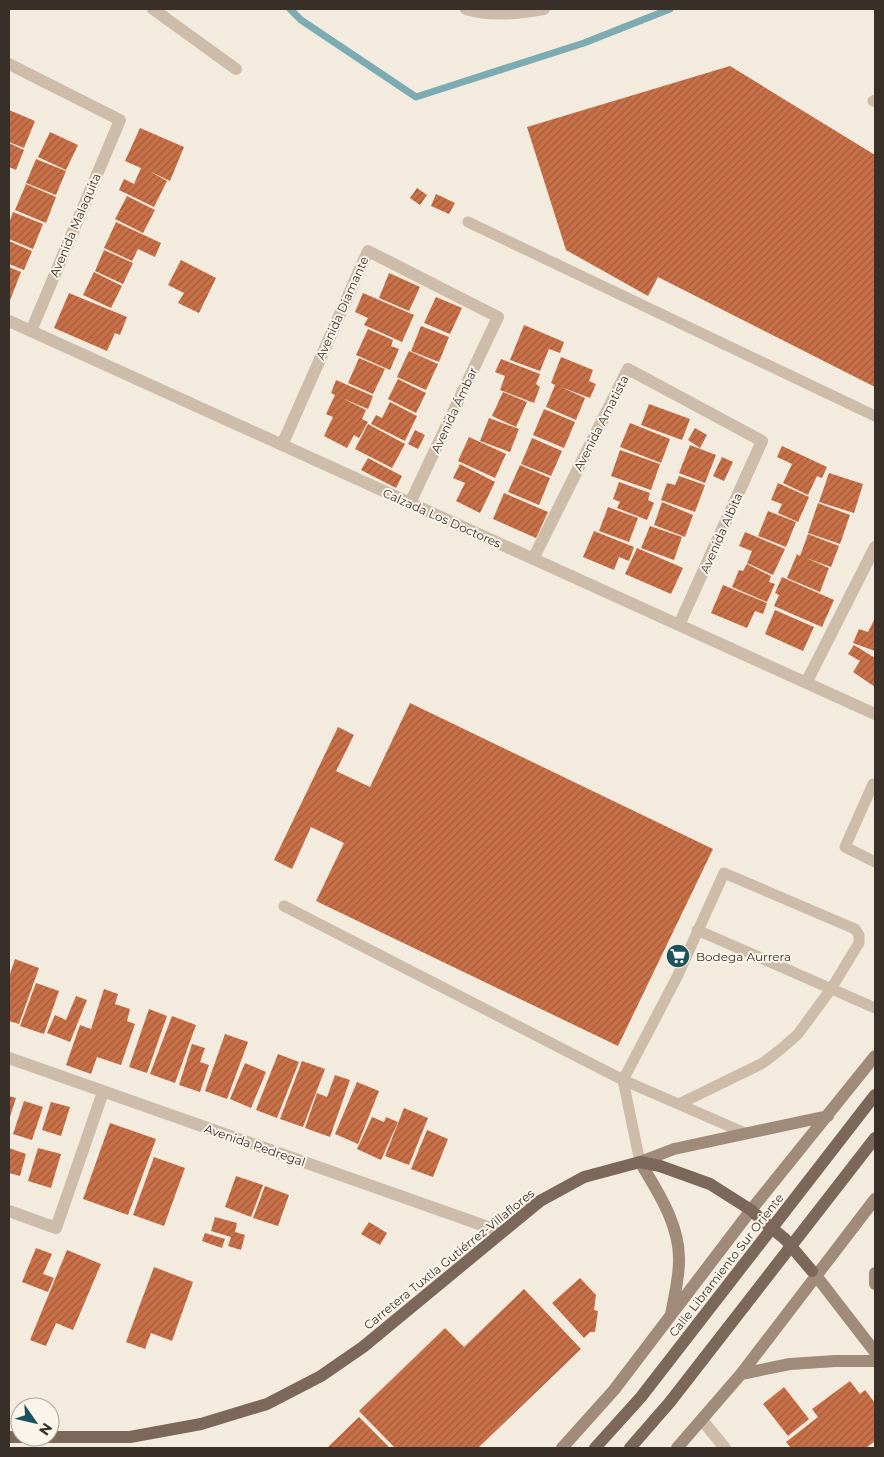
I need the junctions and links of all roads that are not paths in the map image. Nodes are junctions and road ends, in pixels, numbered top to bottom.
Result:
1 (152, 9) edge
2 (544, 9) edge
3 (474, 10) edge
4 (9, 64) edge
5 (236, 69) dead end
6 (468, 222) dead end
7 (498, 317) joint
8 (9, 321) edge
9 (31, 331) junction
10 (875, 416) edge
11 (762, 441) joint
12 (282, 445) junction
13 (410, 503) junction
14 (875, 547) edge
15 (533, 559) junction
16 (679, 625) junction
17 (806, 683) junction
18 (875, 714) edge
19 (873, 784) dead end
20 (875, 862) edge
21 (284, 906) dead end
22 (697, 930) junction
23 (831, 989) junction
24 (875, 1008) edge
25 (875, 1056) edge
26 (9, 1058) edge
27 (623, 1080) junction
28 (103, 1092) junction
29 (875, 1095) edge
30 (680, 1104) junction
31 (828, 1116) junction
32 (745, 1133) junction
33 (875, 1138) edge
34 (640, 1162) junction
35 (875, 1199) edge
36 (751, 1210) junction
37 (9, 1211) edge
38 (502, 1232) junction
39 (875, 1273) edge
40 (815, 1274) junction
41 (875, 1284) edge
42 (670, 1317) junction
43 (875, 1352) edge
44 (875, 1361) edge
45 (741, 1374) junction
46 (702, 1420) junction
47 (9, 1437) edge
48 (562, 1448) edge
49 (595, 1448) edge
50 (630, 1448) edge
51 (677, 1448) edge
52 (725, 1448) edge

1 - 5 street
2 - 3 street
4 - 9 street, Avenida Malaquita
6 - 10 lane
7 - 12 street, Avenida Diamante
7 - 13 street, Avenida Ámbar
8 - 9 street, Calzada Los Doctores
9 - 12 street, Calzada Los Doctores
11 - 15 street, Avenida Amatista
11 - 16 street, Avenida Albita
12 - 13 street, Calzada Los Doctores
13 - 15 street, Calzada Los Doctores
14 - 17 street
15 - 16 street, Calzada Los Doctores
16 - 17 street, Calzada Los Doctores
17 - 18 street, Calzada Los Doctores
19 - 20 lane
21 - 27 lane
22 - 23 lane
22 - 23 lane
22 - 27 lane
23 - 24 lane
23 - 30 lane
25 - 31 street
26 - 28 street, Avenida Pedregal
27 - 30 lane
27 - 34 lane
28 - 37 street
28 - 38 street, Avenida Pedregal
29 - 49 main road, Calle Libramiento Sur Oriente
30 - 32 lane
31 - 32 street
31 - 36 street
32 - 34 street
33 - 50 main road
34 - 36 main road, Carretera Tuxtla Gutiérrez-Villaflores
34 - 38 main road, Carretera Tuxtla Gutiérrez-Villaflores
34 - 42 street
35 - 40 street
36 - 40 main road, Carretera Tuxtla Gutiérrez-Villaflores, bridge
36 - 42 street
38 - 47 main road, Carretera Tuxtla Gutiérrez-Villaflores
39 - 41 street
40 - 43 street, Carretera Tuxtla Gutiérrez-Villaflores
40 - 45 street
42 - 48 street
44 - 45 street
45 - 46 street
46 - 51 street
46 - 52 street

